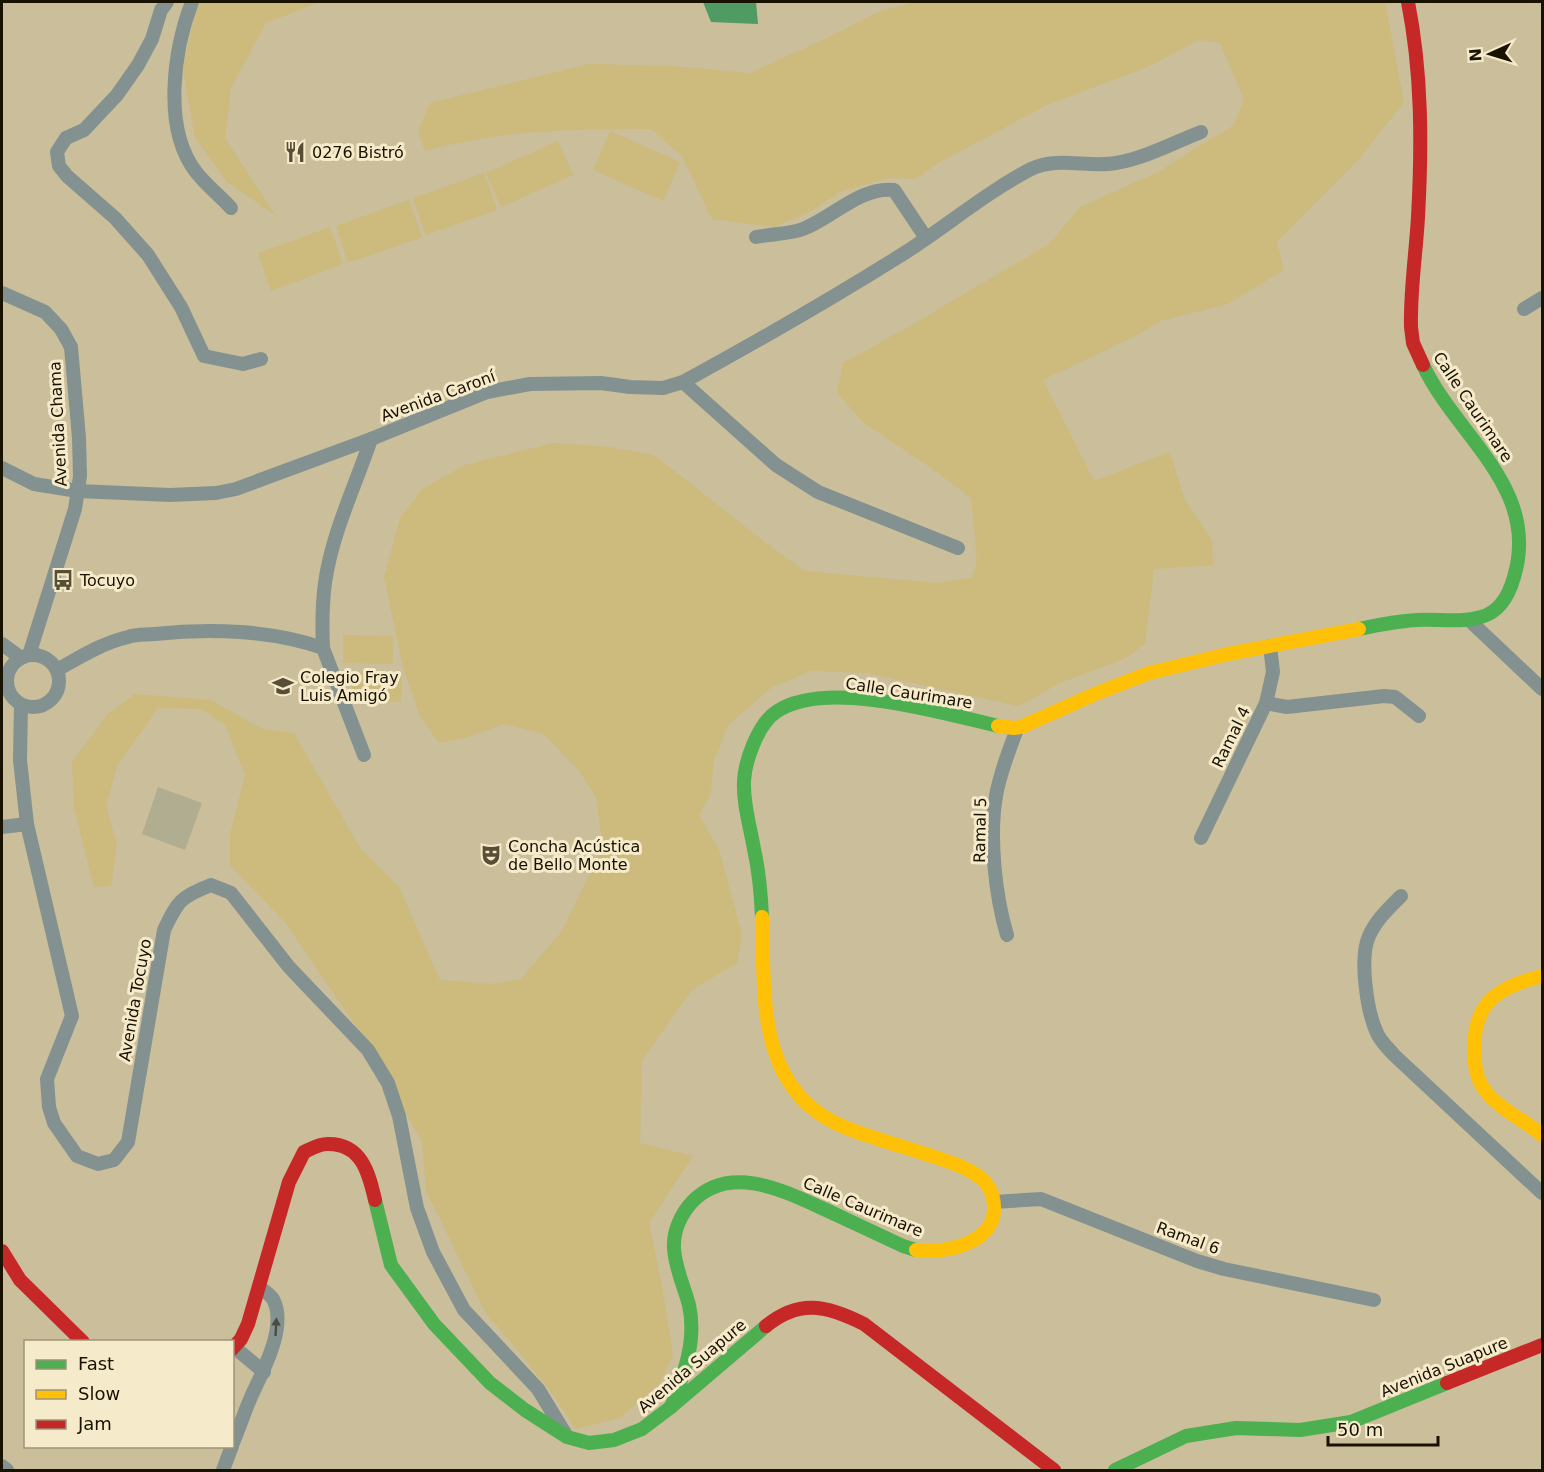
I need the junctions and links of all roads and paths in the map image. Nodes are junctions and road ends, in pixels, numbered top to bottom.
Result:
1 (167, 2) edge
2 (192, 2) edge
3 (1408, 2) edge
4 (1201, 132) dead end
5 (231, 208) dead end
6 (756, 237) dead end
7 (926, 238) junction
8 (2, 293) edge
9 (1542, 298) edge
10 (1524, 309) dead end
11 (261, 359) dead end
12 (683, 382) junction
13 (371, 439) junction
14 (2, 468) edge
15 (78, 491) junction
16 (958, 548) dead end
17 (1469, 620) junction
18 (2, 645) edge
19 (1270, 646) junction
20 (323, 648) junction
21 (25, 657) junction
22 (57, 670) junction
23 (4, 677) edge
24 (1542, 689) edge
25 (1266, 703) junction
26 (21, 705) junction
27 (1419, 716) dead end
28 (1017, 729) junction
29 (364, 755) dead end
30 (27, 824) junction
31 (2, 826) edge
32 (1201, 838) dead end
33 (1401, 896) dead end
34 (1007, 935) dead end
35 (1542, 976) edge
36 (1542, 1135) edge
37 (1542, 1193) edge
38 (994, 1202) junction
39 (2, 1251) edge
40 (259, 1287) junction
41 (1374, 1300) dead end
42 (82, 1340) edge
43 (234, 1346) edge
44 (1542, 1346) edge
45 (234, 1349) edge
46 (264, 1372) junction
47 (671, 1407) junction
48 (567, 1437) junction
49 (234, 1441) edge
50 (231, 1448) edge
51 (2, 1466) edge
52 (7, 1470) edge
53 (223, 1470) edge
54 (1054, 1470) edge
55 (1115, 1470) edge

1 - 11 street
2 - 5 street
3 - 17 street, Calle Caurimare
4 - 7 street, Avenida Caroní
6 - 7 street
7 - 12 street, Avenida Caroní
8 - 15 street, Avenida Chama
9 - 10 street
12 - 13 street, Avenida Caroní
12 - 16 street
13 - 15 street, Avenida Caroní
13 - 20 street
14 - 15 street, Avenida Caroní
15 - 21 street, Avenida Chama
17 - 19 street, Calle Caurimare
17 - 24 street
18 - 21 street
19 - 25 street, Ramal 4
19 - 28 street, Calle Caurimare
20 - 22 street
20 - 29 street
21 - 22 street
21 - 23 street
22 - 26 street
23 - 26 street
25 - 27 street
25 - 32 street, Ramal 4
26 - 30 street, Avenida Tocuyo
28 - 34 street, Ramal 5
28 - 38 street, Calle Caurimare
30 - 31 street
30 - 48 street, Avenida Tocuyo
33 - 37 street
35 - 36 street
38 - 41 street, Ramal 6
38 - 47 street, Calle Caurimare
39 - 42 street
40 - 43 street, Avenida Suapure
46 -> 40 street
40 - 48 street, Avenida Suapure
44 - 55 street, Avenida Suapure
45 - 46 street
46 - 49 street
47 - 48 street, Avenida Suapure
47 - 54 street, Avenida Suapure
50 - 53 street
51 - 52 street

